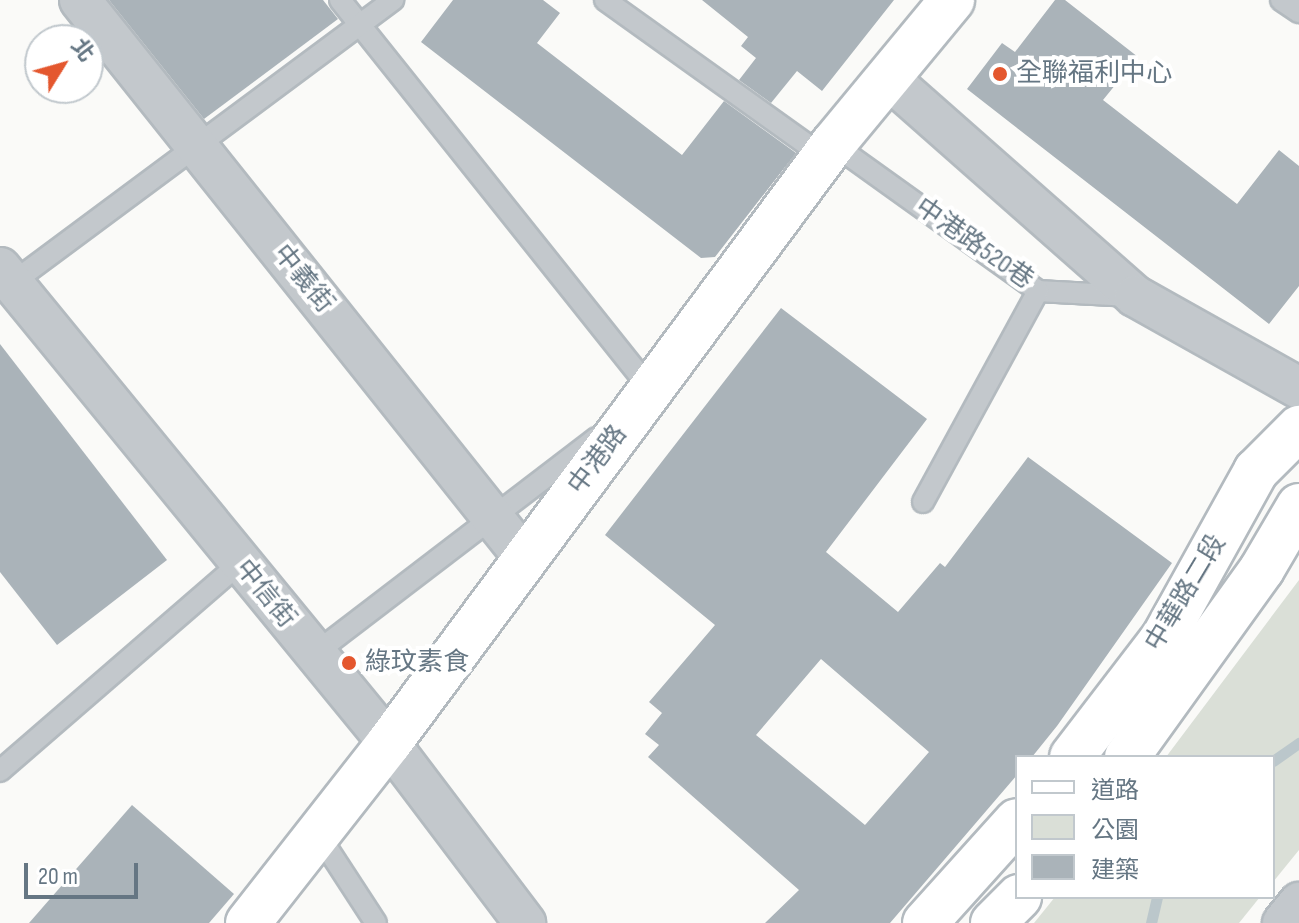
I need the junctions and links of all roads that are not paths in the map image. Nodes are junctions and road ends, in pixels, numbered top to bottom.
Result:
1 (80, 0) edge
2 (340, 0) edge
3 (393, 0) edge
4 (605, 0) edge
5 (952, 0) edge
6 (1281, 0) edge
7 (1299, 12) edge
8 (360, 26) junction
9 (889, 79) junction
10 (195, 144) junction
11 (829, 150) junction
12 (4, 281) edge
13 (1038, 291) junction
14 (1135, 296) junction
15 (1299, 388) edge
16 (644, 398) junction
17 (1299, 428) edge
18 (923, 502) dead end
19 (1299, 506) edge
20 (494, 517) junction
21 (525, 558) junction
22 (240, 563) junction
23 (314, 654) junction
24 (389, 743) junction
25 (1074, 755) edge
26 (1128, 755) edge
27 (0, 771) edge
28 (1015, 823) edge
29 (318, 834) junction
30 (1017, 899) edge
31 (1299, 903) edge
32 (248, 923) edge
33 (376, 923) edge
34 (525, 923) edge
35 (925, 923) edge
36 (993, 923) edge
37 (1283, 923) edge

1 - 10 street, 中義街
2 - 8 lane
3 - 8 lane
4 - 11 lane, 中港路520巷
5 - 9 street, 中港路
6 - 7 lane
8 - 10 lane
8 - 16 lane
9 - 11 street, 中港路
9 - 14 street
10 - 12 lane
10 - 20 street, 中義街
11 - 13 lane, 中港路520巷
11 - 16 street, 中港路
12 - 22 street, 中信街
13 - 14 lane, 中港路520巷
13 - 18 lane
14 - 15 street, 中港路520巷
16 - 20 lane
16 - 21 street, 中港路
17 - 25 street, 中華路二段
19 - 26 street, 中華路二段
20 - 21 street, 中義街
20 - 23 lane
21 - 24 street, 中港路
22 - 23 street, 中信街
22 - 27 lane
23 - 24 street, 中信街
24 - 29 street, 中港路
24 - 34 street, 中信街
28 - 35 street
29 - 32 street, 中港路
29 - 33 lane
30 - 36 street
31 - 37 street

